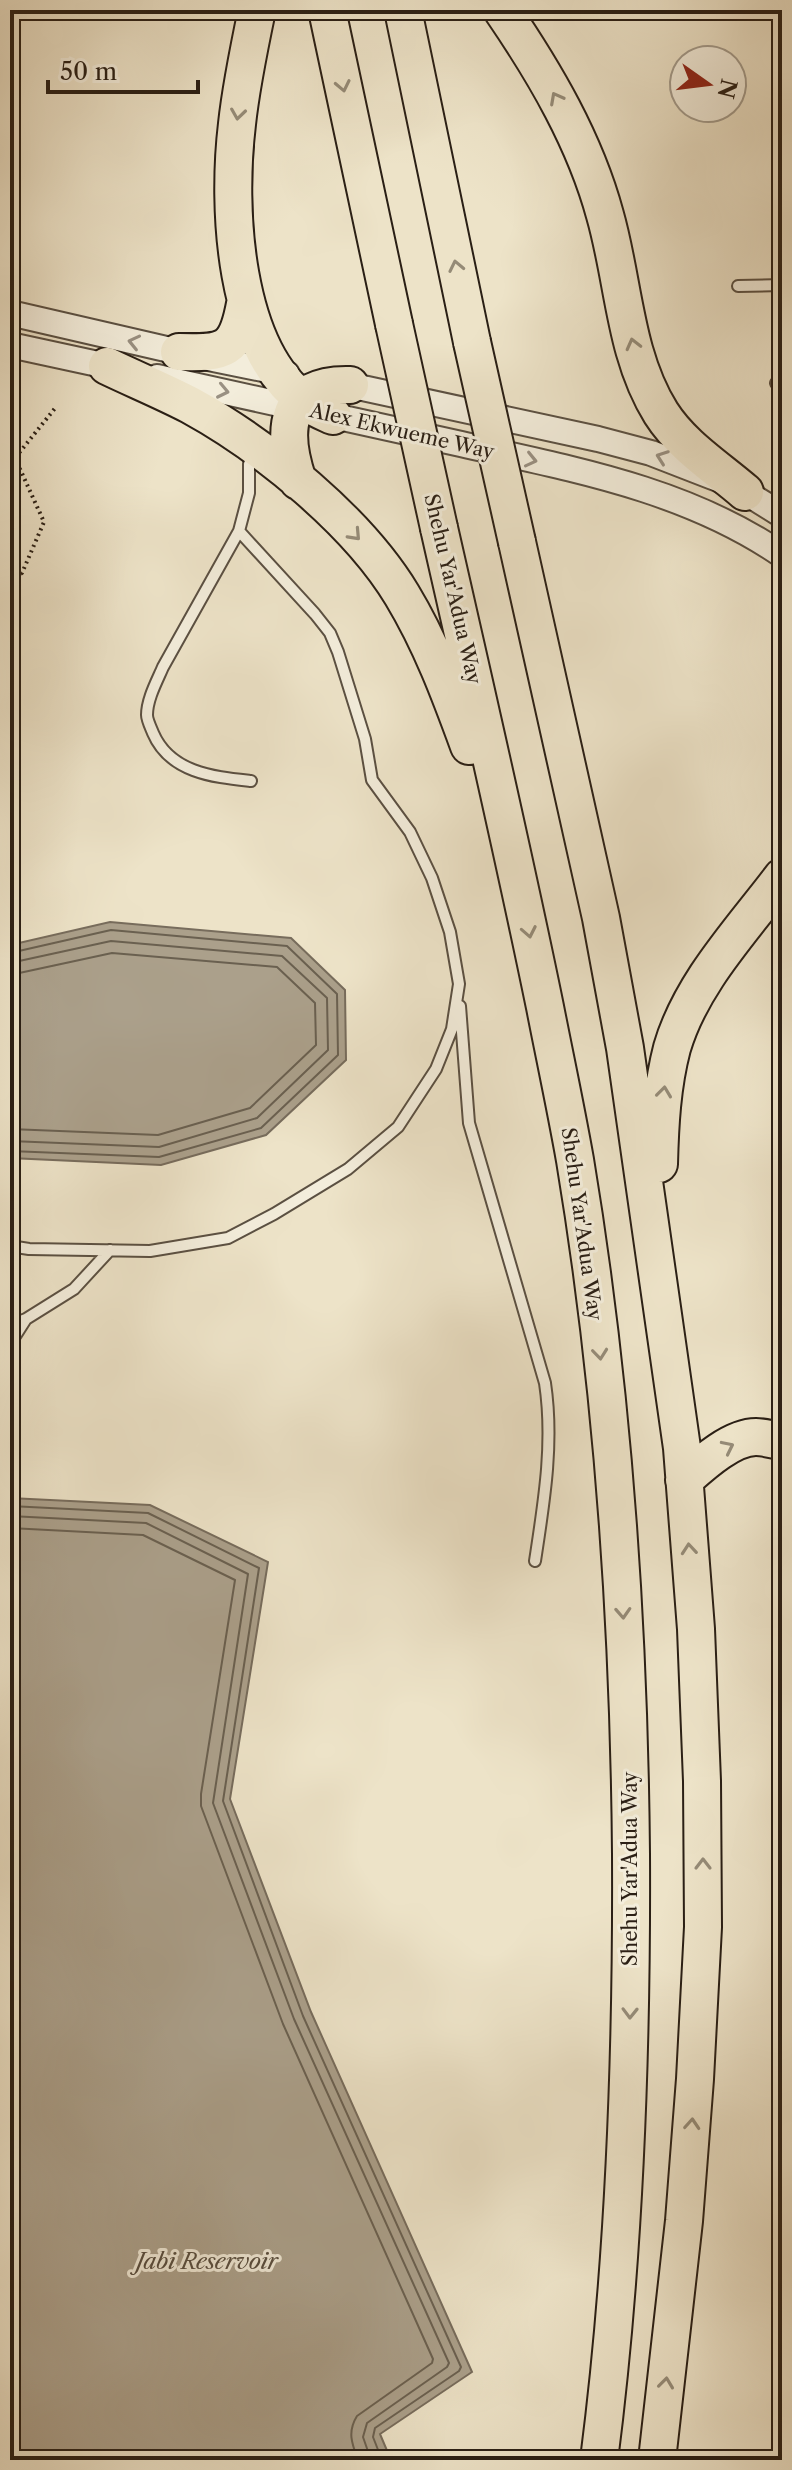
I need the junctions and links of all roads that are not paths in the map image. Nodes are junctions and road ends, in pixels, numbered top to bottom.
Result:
1 (257, 10) edge
2 (327, 10) edge
3 (403, 10) edge
4 (502, 10) edge
5 (782, 285) edge
6 (738, 286) dead end
7 (245, 304) junction
8 (10, 313) edge
9 (10, 345) edge
10 (179, 352) junction
11 (107, 366) junction
12 (276, 372) junction
13 (342, 400) junction
14 (299, 403) junction
15 (259, 450) junction
16 (298, 481) junction
17 (745, 492) junction
18 (782, 515) edge
19 (239, 531) junction
20 (782, 555) edge
21 (251, 781) dead end
22 (518, 874) junction
23 (782, 877) edge
24 (459, 984) junction
25 (10, 1246) edge
26 (110, 1250) junction
27 (663, 1310) junction
28 (26, 1319) junction
29 (10, 1325) edge
30 (10, 1344) edge
31 (782, 1441) edge
32 (684, 1480) junction
33 (535, 1561) dead end
34 (599, 2460) edge
35 (657, 2460) edge

1 -> 7 highway
2 -> 22 highway, Shehu Yar'Adua Way, bridge
27 -> 3 highway, bridge
17 -> 4 highway
5 - 6 lane
7 - 10 highway
7 - 12 highway
10 -> 8 street, Alex Ekwueme Way
9 - 11 street, Alex Ekwueme Way
10 - 12 street, Alex Ekwueme Way
11 -> 14 street, Alex Ekwueme Way
11 - 15 highway
12 - 13 street, Alex Ekwueme Way
12 - 14 highway
13 - 14 highway
17 -> 13 street, Alex Ekwueme Way
13 -> 20 street, Alex Ekwueme Way
14 - 16 highway
15 - 16 highway
15 - 19 lane
16 -> 22 highway
17 - 18 street, Alex Ekwueme Way
19 - 21 lane
19 - 24 lane
22 -> 34 highway, Shehu Yar'Adua Way
27 -> 23 highway
24 - 26 lane
24 - 33 lane
25 - 26 lane
26 - 28 lane
27 - 32 highway
28 - 29 lane
28 - 30 lane
32 -> 31 highway
35 -> 32 highway

